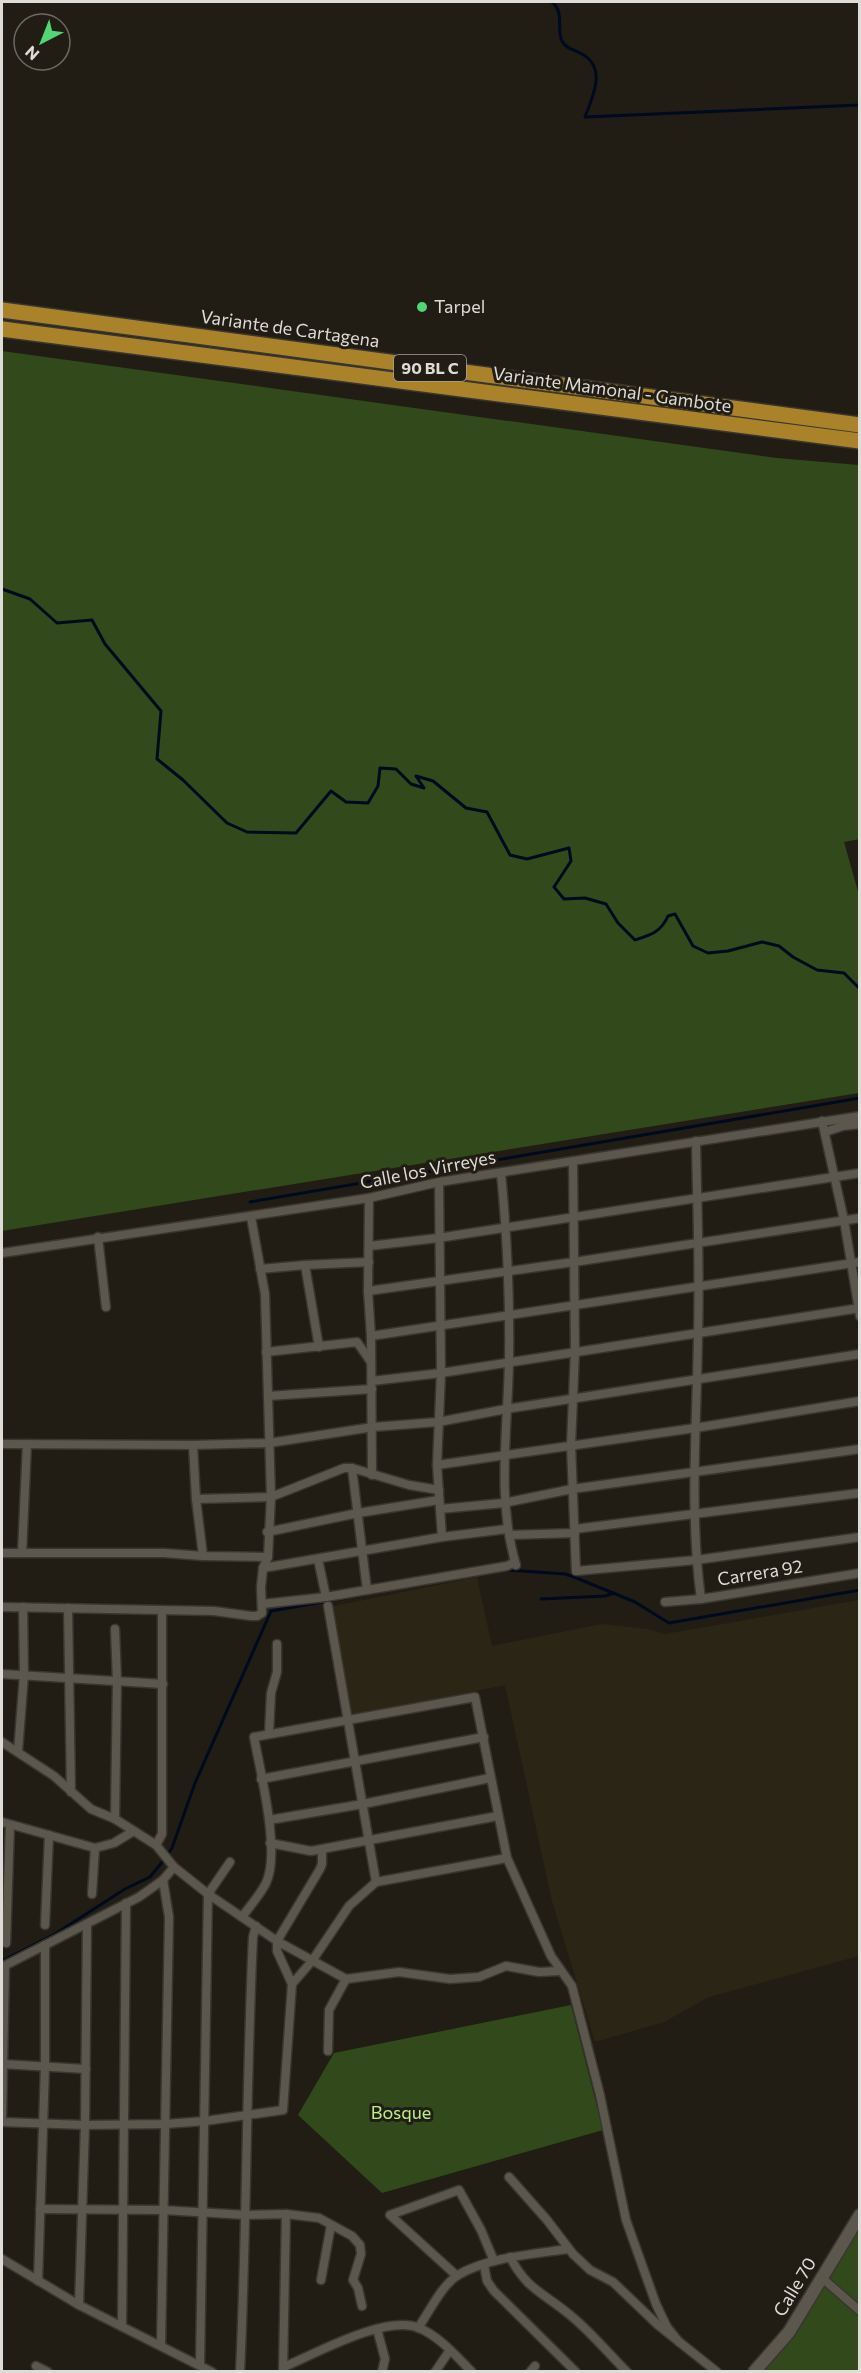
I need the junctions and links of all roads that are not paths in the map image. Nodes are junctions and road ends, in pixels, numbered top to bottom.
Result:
1 (2, 310) edge
2 (2, 329) edge
3 (860, 425) edge
4 (860, 441) edge
5 (860, 1116) edge
6 (822, 1121) junction
7 (860, 1124) edge
8 (825, 1132) junction
9 (696, 1142) junction
10 (573, 1161) junction
11 (501, 1173) junction
12 (860, 1173) edge
13 (835, 1177) junction
14 (439, 1182) junction
15 (696, 1197) junction
16 (369, 1198) junction
17 (575, 1216) junction
18 (252, 1217) junction
19 (860, 1218) edge
20 (844, 1220) junction
21 (506, 1227) junction
22 (98, 1237) junction
23 (438, 1238) junction
24 (697, 1244) junction
25 (369, 1246) junction
26 (2, 1253) edge
27 (369, 1262) junction
28 (574, 1262) junction
29 (855, 1263) edge
30 (305, 1265) junction
31 (260, 1269) junction
32 (508, 1270) junction
33 (440, 1282) junction
34 (698, 1287) junction
35 (368, 1292) junction
36 (575, 1306) junction
37 (106, 1307) dead end
38 (859, 1311) edge
39 (508, 1316) junction
40 (441, 1326) junction
41 (699, 1332) junction
42 (371, 1337) junction
43 (357, 1342) junction
44 (319, 1347) junction
45 (575, 1351) junction
46 (266, 1352) junction
47 (860, 1354) edge
48 (371, 1362) junction
49 (509, 1362) junction
50 (441, 1372) junction
51 (697, 1380) junction
52 (372, 1385) junction
53 (268, 1396) junction
54 (572, 1398) junction
55 (860, 1401) edge
56 (506, 1409) junction
57 (438, 1422) junction
58 (373, 1427) junction
59 (695, 1428) junction
60 (269, 1443) junction
61 (2, 1444) edge
62 (27, 1444) junction
63 (194, 1445) junction
64 (571, 1445) junction
65 (860, 1449) edge
66 (504, 1456) junction
67 (437, 1465) junction
68 (352, 1468) junction
69 (694, 1471) junction
70 (372, 1475) junction
71 (572, 1489) junction
72 (860, 1493) edge
73 (271, 1497) junction
74 (196, 1499) junction
75 (439, 1500) junction
76 (504, 1503) junction
77 (358, 1513) junction
78 (695, 1513) junction
79 (575, 1531) junction
80 (267, 1532) junction
81 (508, 1532) junction
82 (441, 1537) junction
83 (860, 1537) edge
84 (361, 1550) junction
85 (2, 1553) edge
86 (21, 1553) junction
87 (203, 1556) junction
88 (268, 1557) junction
89 (318, 1559) junction
90 (696, 1560) junction
91 (263, 1568) junction
92 (860, 1573) edge
93 (367, 1590) junction
94 (701, 1599) junction
95 (327, 1601) junction
96 (665, 1602) dead end
97 (262, 1604) junction
98 (2, 1607) edge
99 (23, 1607) junction
100 (68, 1608) junction
101 (162, 1611) junction
102 (115, 1629) dead end
103 (278, 1644) dead end
104 (2, 1674) edge
105 (24, 1675) junction
106 (68, 1679) junction
107 (117, 1681) junction
108 (163, 1684) junction
109 (348, 1718) junction
110 (269, 1734) junction
111 (484, 1737) junction
112 (2, 1742) edge
113 (18, 1751) junction
114 (355, 1763) junction
115 (490, 1778) junction
116 (261, 1779) junction
117 (71, 1792) junction
118 (363, 1804) junction
119 (498, 1816) junction
120 (115, 1819) junction
121 (269, 1820) junction
122 (6, 1823) edge
123 (132, 1832) junction
124 (50, 1835) junction
125 (369, 1840) junction
126 (270, 1843) junction
127 (156, 1845) junction
128 (94, 1848) junction
129 (322, 1850) junction
130 (507, 1858) junction
131 (230, 1862) dead end
132 (173, 1864) junction
133 (163, 1880) junction
134 (376, 1882) junction
135 (92, 1894) dead end
136 (208, 1894) junction
137 (126, 1903) junction
138 (242, 1917) junction
139 (87, 1924) junction
140 (45, 1925) dead end
141 (256, 1926) junction
142 (277, 1941) junction
143 (6, 1943) dead end
144 (45, 1945) junction
145 (312, 1961) junction
146 (3, 1966) edge
147 (560, 1971) junction
148 (346, 1979) junction
149 (292, 1984) junction
150 (328, 2050) dead end
151 (3, 2064) edge
152 (45, 2066) junction
153 (86, 2069) junction
154 (246, 2115) junction
155 (2, 2116) edge
156 (206, 2121) junction
157 (2, 2122) edge
158 (125, 2123) junction
159 (43, 2124) junction
160 (166, 2124) junction
161 (85, 2125) junction
162 (509, 2177) dead end
163 (40, 2209) junction
164 (123, 2209) junction
165 (82, 2210) junction
166 (163, 2210) junction
167 (204, 2213) junction
168 (286, 2214) junction
169 (246, 2215) junction
170 (860, 2215) edge
171 (331, 2225) junction
172 (568, 2249) junction
173 (510, 2257) junction
174 (2, 2259) edge
175 (494, 2261) junction
176 (484, 2265) junction
177 (457, 2276) junction
178 (821, 2277) junction
179 (321, 2280) dead end
180 (38, 2281) junction
181 (79, 2305) junction
182 (362, 2306) dead end
183 (859, 2310) edge
184 (123, 2326) junction
185 (418, 2328) junction
186 (377, 2329) junction
187 (679, 2342) junction
188 (161, 2346) junction
189 (450, 2350) junction
190 (200, 2365) junction
191 (36, 2366) dead end
192 (283, 2369) edge
193 (48, 2372) edge
194 (212, 2372) edge
195 (240, 2372) edge
196 (382, 2372) edge
197 (435, 2372) edge
198 (472, 2372) edge
199 (576, 2372) edge
200 (627, 2372) edge
201 (717, 2372) edge
202 (754, 2372) edge

1 - 3 highway, Variante de Cartagena / 90 BL C
2 - 4 highway, Variante Mamonal - Gambote
5 - 6 street, Calle los Virreyes
6 - 8 street
6 - 9 street, Calle los Virreyes
7 - 8 street
8 - 13 street
9 - 10 street, Calle los Virreyes
9 - 15 street
10 - 11 street, Calle los Virreyes
10 - 17 street
11 - 14 street, Calle los Virreyes
11 - 21 street
12 - 13 street
13 - 15 street
13 - 20 street
14 - 16 street, Calle los Virreyes
14 - 23 street
15 - 17 street
15 - 24 street
16 - 18 street, Calle los Virreyes
16 - 25 street
17 - 21 street
17 - 28 street
18 - 22 street, Calle los Virreyes
18 - 31 street
19 - 20 street
20 - 24 street
20 - 29 street
21 - 23 street
21 - 32 street
22 - 26 street, Calle los Virreyes
22 - 37 street
23 - 25 street
23 - 33 street
24 - 28 street
24 - 34 street
25 - 27 street
27 - 30 street
27 - 35 street
28 - 32 street
28 - 36 street
29 - 34 street
29 - 38 street
30 - 31 street
30 - 44 street
31 - 46 street
32 - 33 street
32 - 39 street
33 - 35 street
33 - 40 street
34 - 36 street
34 - 41 street
35 - 42 street
36 - 39 street
36 - 45 street
38 - 41 street
39 - 40 street
39 - 49 street
40 - 42 street
40 - 50 street
41 - 45 street
41 - 51 street
42 - 43 street
42 - 48 street
43 - 44 street
43 - 48 street
44 - 46 street
45 - 49 street
45 - 54 street
46 - 53 street
47 - 51 street
48 - 52 street
49 - 50 street
49 - 56 street
50 - 52 street
50 - 57 street
51 - 54 street
51 - 59 street
52 - 53 street
52 - 58 street
53 - 60 street
54 - 56 street
54 - 64 street
55 - 59 street
56 - 57 street
56 - 66 street
57 - 58 street
57 - 67 street
58 - 60 street
58 - 70 street
59 - 64 street
59 - 69 street
60 - 63 street
60 - 73 street
61 - 62 street
62 - 63 street
62 - 86 street
63 - 74 street
64 - 66 street
64 - 71 street
65 - 69 street
66 - 67 street
66 - 76 street
67 - 75 street
68 - 70 street
68 - 73 street
68 - 77 street
69 - 71 street
69 - 78 street
70 - 75 street
71 - 76 street
71 - 79 street
72 - 78 street
73 - 74 street
73 - 80 street
74 - 87 street
75 - 76 street
75 - 77 street
75 - 82 street
76 - 81 street
77 - 80 street
77 - 84 street
78 - 79 street
78 - 90 street
79 - 81 street
79 - 90 street
80 - 88 street
81 - 82 street
81 - 93 street
82 - 84 street
83 - 90 street
84 - 89 street
84 - 93 street
85 - 86 street
86 - 87 street
87 - 88 street
88 - 91 street
89 - 91 street
89 - 95 street
90 - 94 street
91 - 97 street
92 - 94 street, Carrera 92
93 - 95 street
94 - 96 street, Carrera 92
95 - 97 street
95 - 109 street
97 - 101 street
98 - 99 street
99 - 100 street
99 - 105 street
100 - 101 street
100 - 106 street
101 - 108 street
102 - 107 street
103 - 110 street
104 - 105 street
105 - 106 street
105 - 113 street
106 - 107 street
106 - 117 street
107 - 108 street
107 - 120 street
108 - 127 street
109 - 110 street
109 - 111 street
109 - 114 street
110 - 116 street
111 - 114 street
111 - 115 street
112 - 113 street
113 - 117 street
114 - 116 street
114 - 118 street
115 - 118 street
115 - 119 street
116 - 121 street
117 - 120 street
118 - 121 street
118 - 125 street
119 - 125 street
119 - 130 street
120 - 123 street
121 - 126 street
122 - 124 street
122 - 143 street
123 - 127 street
123 - 128 street
124 - 128 street
124 - 140 street
125 - 129 street
125 - 134 street
126 - 129 street
126 - 138 street
127 - 132 street
128 - 135 street
129 - 142 street
130 - 134 street
130 - 147 street
131 - 136 street
132 - 133 street
132 - 136 street
133 - 137 street
133 - 160 street
134 - 145 street
136 - 138 street
136 - 156 street
137 - 139 street
137 - 158 street
138 - 141 street
139 - 144 street
139 - 153 street
141 - 142 street
141 - 154 street
142 - 145 street
142 - 149 street
144 - 146 street
144 - 152 street
145 - 148 street
145 - 149 street
146 - 151 street
147 - 148 street
147 - 187 street
148 - 150 street
149 - 154 street
151 - 152 street
151 - 155 street
152 - 153 street
152 - 159 street
153 - 161 street
154 - 156 street
154 - 169 street
156 - 160 street
156 - 167 street
157 - 159 street
158 - 160 street
158 - 161 street
158 - 164 street
159 - 161 street
159 - 163 street
160 - 166 street
161 - 165 street
162 - 172 street
163 - 165 street
163 - 180 street
164 - 165 street
164 - 166 street
164 - 184 street
165 - 181 street
166 - 167 street
166 - 188 street
167 - 169 street
167 - 190 street
168 - 169 street
168 - 171 street
168 - 192 street
169 - 195 street
170 - 178 street, Calle 70
171 - 179 street
171 - 182 street
172 - 173 street
172 - 187 street
173 - 175 street
173 - 200 street
174 - 180 street
175 - 176 street
175 - 177 street
176 - 177 street
176 - 199 street
177 - 185 street
178 - 183 street
178 - 202 street, Calle 70
180 - 181 street
181 - 184 street
184 - 188 street
185 - 186 street
185 - 189 street
186 - 192 street
186 - 196 street
187 - 201 street
188 - 190 street
189 - 197 street
189 - 198 street
190 - 194 street
191 - 193 street

